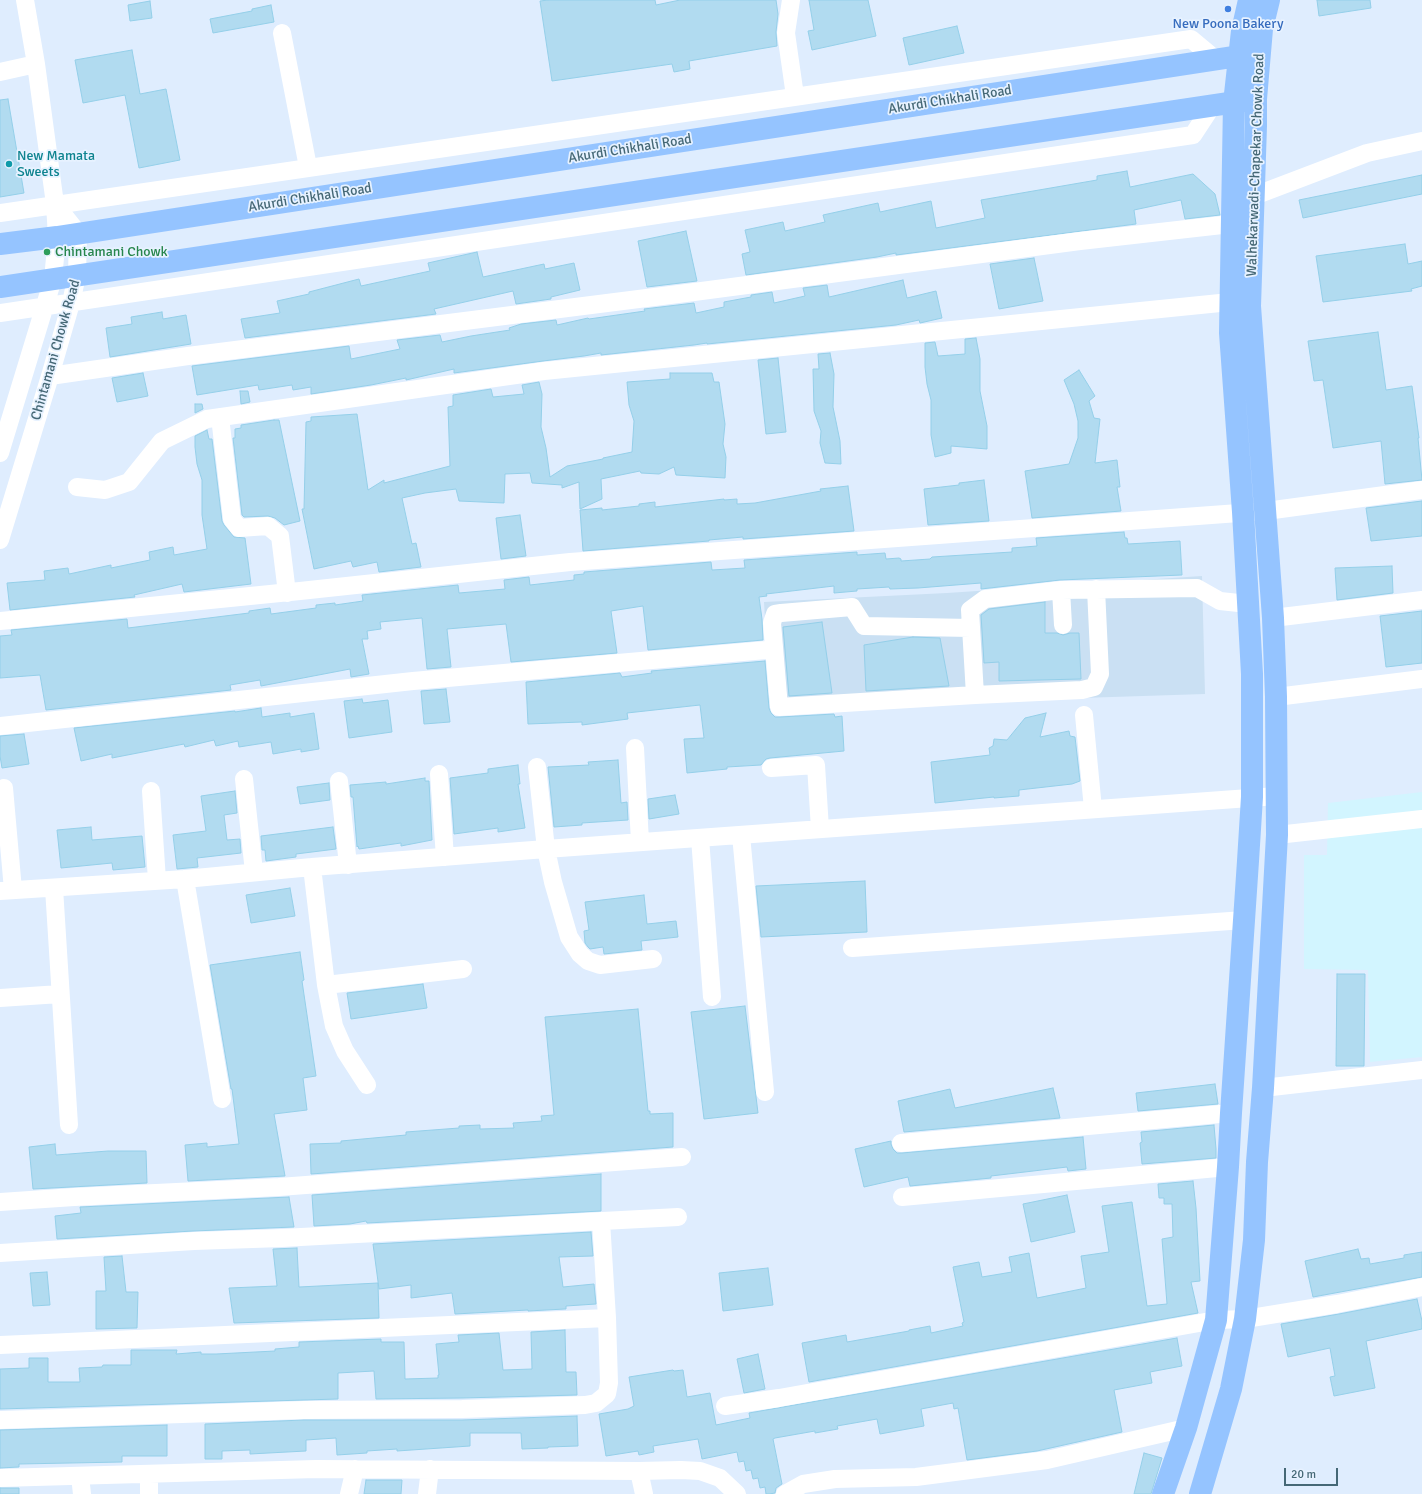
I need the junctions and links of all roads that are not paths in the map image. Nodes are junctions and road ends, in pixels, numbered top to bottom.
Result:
1 (25, 0) edge
2 (791, 0) edge
3 (1249, 0) edge
4 (1269, 0) edge
5 (282, 33) dead end
6 (1250, 54) junction
7 (1215, 59) junction
8 (36, 64) junction
9 (0, 72) edge
10 (795, 96) junction
11 (1256, 99) junction
12 (1234, 103) junction
13 (1212, 106) junction
14 (1422, 141) edge
15 (308, 167) junction
16 (1254, 196) junction
17 (55, 204) junction
18 (0, 213) edge
19 (1231, 224) junction
20 (67, 235) junction
21 (0, 244) edge
22 (77, 276) junction
23 (53, 279) junction
24 (0, 287) edge
25 (71, 303) junction
26 (1240, 304) junction
27 (46, 307) junction
28 (0, 314) edge
29 (50, 376) junction
30 (220, 417) junction
31 (0, 453) edge
32 (77, 487) dead end
33 (1422, 490) edge
34 (1266, 511) junction
35 (1243, 512) junction
36 (0, 540) edge
37 (1096, 589) junction
38 (1061, 590) junction
39 (286, 593) junction
40 (1422, 600) edge
41 (1248, 604) junction
42 (1273, 618) junction
43 (0, 621) edge
44 (1063, 625) dead end
45 (971, 628) junction
46 (766, 650) dead end
47 (1422, 678) edge
48 (975, 694) junction
49 (1276, 697) junction
50 (1084, 715) dead end
51 (0, 726) edge
52 (635, 748) dead end
53 (537, 767) dead end
54 (771, 768) dead end
55 (439, 774) dead end
56 (244, 779) dead end
57 (339, 781) dead end
58 (4, 788) dead end
59 (151, 791) dead end
60 (1277, 796) junction
61 (1252, 797) junction
62 (1093, 809) junction
63 (1422, 819) edge
64 (820, 830) junction
65 (741, 835) junction
66 (1277, 835) junction
67 (700, 838) junction
68 (640, 842) junction
69 (546, 849) junction
70 (445, 857) junction
71 (348, 864) junction
72 (312, 867) junction
73 (254, 872) junction
74 (185, 879) junction
75 (157, 880) junction
76 (54, 888) junction
77 (6, 891) edge
78 (1244, 920) junction
79 (852, 948) dead end
80 (653, 959) dead end
81 (463, 969) dead end
82 (326, 985) junction
83 (60, 994) junction
84 (712, 997) dead end
85 (0, 998) edge
86 (1422, 1070) edge
87 (367, 1085) dead end
88 (1263, 1088) junction
89 (765, 1092) dead end
90 (222, 1099) dead end
91 (1231, 1113) junction
92 (69, 1125) dead end
93 (901, 1143) dead end
94 (682, 1157) dead end
95 (1228, 1167) junction
96 (902, 1197) dead end
97 (0, 1202) edge
98 (678, 1217) dead end
99 (601, 1221) junction
100 (0, 1253) edge
101 (1422, 1287) edge
102 (607, 1318) junction
103 (1245, 1319) junction
104 (1216, 1320) junction
105 (0, 1345) edge
106 (725, 1406) dead end
107 (0, 1420) edge
108 (1186, 1428) junction
109 (355, 1469) junction
110 (430, 1469) junction
111 (639, 1471) junction
112 (149, 1474) junction
113 (80, 1476) junction
114 (0, 1478) edge
115 (82, 1494) edge
116 (149, 1494) edge
117 (349, 1494) edge
118 (427, 1494) edge
119 (644, 1494) edge
120 (737, 1494) edge
121 (785, 1494) edge
122 (1163, 1494) edge
123 (1200, 1494) edge

1 - 8 street, Chintamani Chowk Road
2 - 10 street
3 - 6 main road, Walhekarwadi-Chapekar Chowk Road
4 - 6 main road, Walhekarwadi-Chapekar Chowk Road
5 - 15 street
6 - 7 main road, Akurdi Chikhali Road
6 - 11 main road, Walhekarwadi-Chapekar Chowk Road
6 - 12 main road, Walhekarwadi-Chapekar Chowk Road
7 - 10 street
7 - 20 main road, Akurdi Chikhali Road
8 - 9 street
8 - 17 street, Chintamani Chowk Road
10 - 15 street
11 - 12 main road
11 - 16 main road, Walhekarwadi-Chapekar Chowk Road
12 - 13 main road
12 - 19 main road, Walhekarwadi-Chapekar Chowk Road
13 - 22 main road
13 - 25 street
14 - 16 street
15 - 17 street
16 - 26 main road, Walhekarwadi-Chapekar Chowk Road
17 - 18 street
17 - 20 street, Chintamani Chowk Road
19 - 26 main road, Walhekarwadi-Chapekar Chowk Road
19 - 29 street
20 - 21 main road, Akurdi Chikhali Road
20 - 22 street, Chintamani Chowk Road
20 - 23 street, Chintamani Chowk Road
22 - 23 main road
22 - 25 street, Chintamani Chowk Road
23 - 24 main road
23 - 27 street, Chintamani Chowk Road
25 - 27 street
25 - 29 street, Chintamani Chowk Road
26 - 30 street
26 - 34 main road
26 - 35 main road
27 - 28 street
27 - 31 street, Chintamani Chowk Road
29 - 36 street, Chintamani Chowk Road
30 - 32 street
30 - 39 street
33 - 34 street
34 - 35 street
34 - 42 main road
35 - 39 street
35 - 41 main road
37 - 38 street
37 - 41 street
37 - 48 street
38 - 44 street
38 - 45 street
39 - 43 street
40 - 42 street
41 - 61 main road
42 - 49 main road
45 - 48 street
45 - 48 street
46 - 51 street
47 - 49 street
49 - 60 main road
50 - 62 street
52 - 68 street
53 - 69 street
54 - 64 street
55 - 70 street
56 - 73 street
57 - 71 street
58 - 77 street
59 - 75 street
60 - 61 street
60 - 66 main road
61 - 62 street
61 - 78 main road
62 - 64 street
63 - 66 street
64 - 65 street
65 - 67 street
65 - 89 street
66 - 88 main road
67 - 68 street
67 - 84 street
68 - 69 street
69 - 70 street
69 - 80 street
70 - 71 street
71 - 72 street
72 - 73 street
72 - 82 street
73 - 74 street
74 - 75 street
74 - 90 street
75 - 76 street
76 - 77 street
76 - 83 street
78 - 79 street
78 - 91 main road
81 - 82 street
82 - 87 street
83 - 85 street
83 - 92 street
86 - 88 street
88 - 103 main road
91 - 93 street
91 - 95 main road
94 - 97 street
95 - 96 street
95 - 104 main road
98 - 99 street
99 - 100 street
99 - 102 street
101 - 103 street
102 - 105 street
102 - 107 street
103 - 104 street
103 - 123 main road
104 - 106 street
104 - 108 main road
108 - 121 street
108 - 122 main road
109 - 110 street
109 - 112 street
109 - 117 street
110 - 111 street
110 - 118 street
111 - 119 street
111 - 120 street
112 - 113 street
112 - 116 street
113 - 114 street
113 - 115 street

